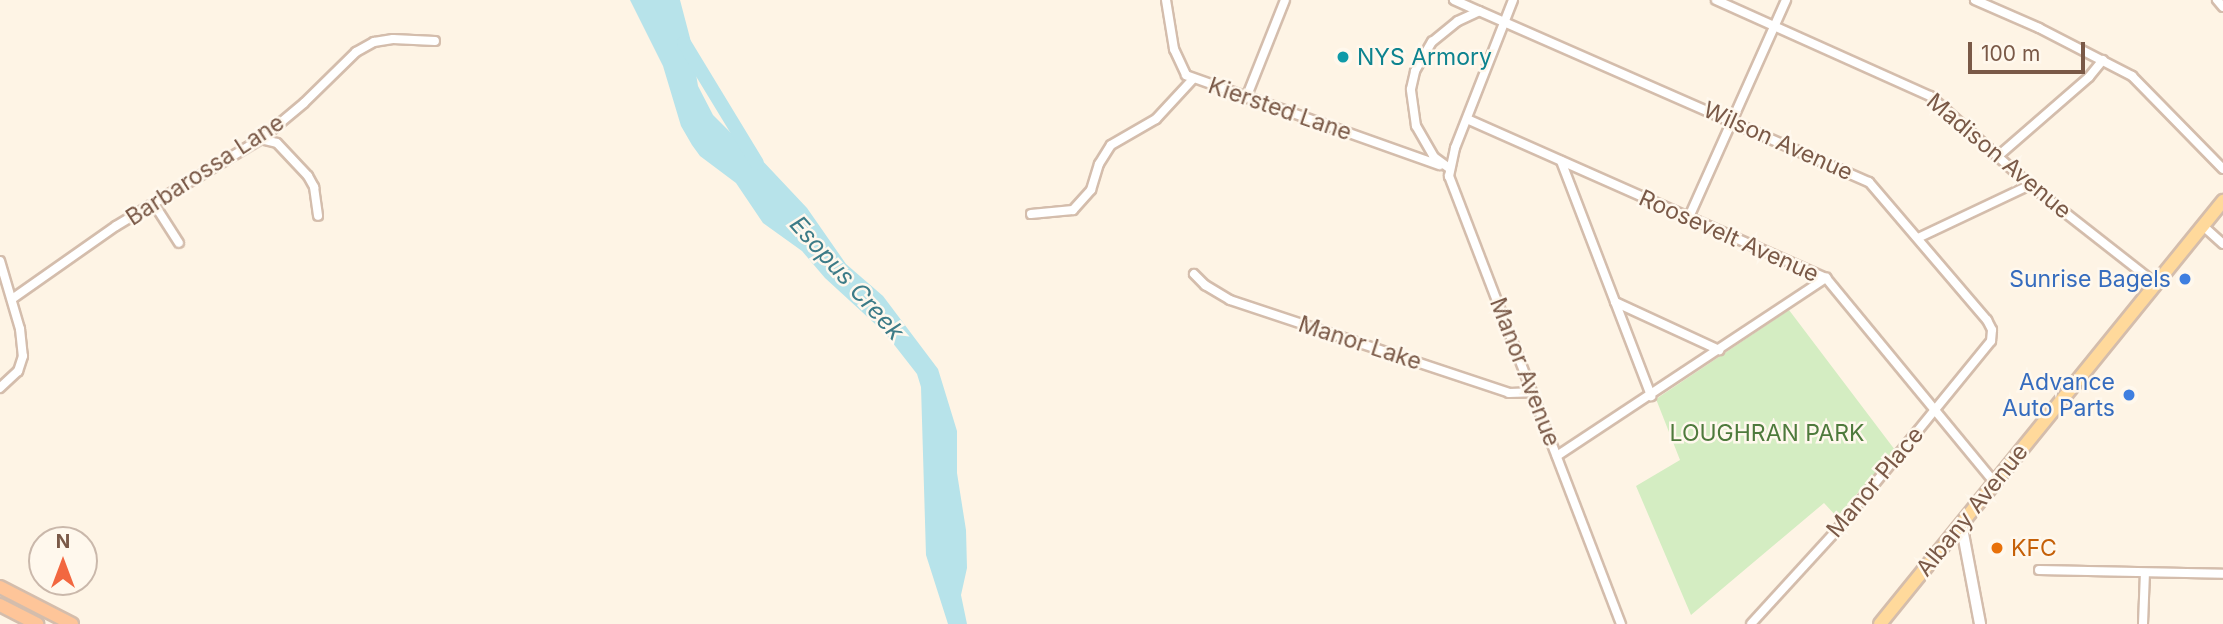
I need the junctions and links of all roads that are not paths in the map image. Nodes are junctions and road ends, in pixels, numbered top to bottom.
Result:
1 (1166, 0) edge
2 (1285, 0) edge
3 (1454, 0) edge
4 (1513, 0) edge
5 (1716, 0) edge
6 (1786, 0) edge
7 (1975, 0) edge
8 (2217, 0) edge
9 (2223, 6) edge
10 (1479, 10) junction
11 (1505, 21) junction
12 (1774, 27) junction
13 (435, 41) dead end
14 (2103, 60) junction
15 (1192, 79) junction
16 (1246, 98) junction
17 (1467, 119) junction
18 (1732, 121) junction
19 (261, 139) junction
20 (1997, 157) junction
21 (1561, 160) junction
22 (1449, 168) junction
23 (2223, 169) edge
24 (2030, 185) junction
25 (2223, 201) edge
26 (154, 204) junction
27 (1031, 214) dead end
28 (318, 216) dead end
29 (1689, 217) junction
30 (2202, 225) junction
31 (1917, 238) junction
32 (179, 243) dead end
33 (2223, 244) edge
34 (0, 261) edge
35 (1194, 274) dead end
36 (1826, 278) junction
37 (2155, 283) junction
38 (12, 299) junction
39 (1615, 302) junction
40 (1993, 335) joint
41 (1719, 350) junction
42 (0, 388) edge
43 (1532, 392) junction
44 (1651, 396) junction
45 (1936, 409) junction
46 (1558, 456) junction
47 (1995, 483) junction
48 (1961, 523) junction
49 (2039, 570) dead end
50 (2145, 573) junction
51 (2223, 574) edge
52 (0, 587) edge
53 (0, 605) edge
54 (37, 624) edge
55 (72, 624) edge
56 (1621, 624) edge
57 (1751, 624) edge
58 (1880, 624) edge
59 (1980, 624) edge
60 (2143, 624) edge

1 - 15 street, Kiersted Lane
2 - 16 street
3 - 10 street, Wilson Avenue
4 - 11 street
5 - 12 street, Madison Avenue
6 - 12 street
7 - 14 street
8 - 9 street
10 - 11 street, Wilson Avenue
10 - 22 street
11 - 17 street
11 - 18 street, Wilson Avenue
12 - 18 street
12 - 20 street, Madison Avenue
13 - 19 street, Barbarossa Lane
14 - 20 street
14 - 23 street
15 - 16 street, Kiersted Lane
15 - 27 street
16 - 22 street, Kiersted Lane
17 - 21 street, Roosevelt Avenue
17 - 22 street
18 - 29 street
18 - 31 street, Wilson Avenue
19 - 26 street, Barbarossa Lane
19 - 28 street
20 - 24 street, Madison Avenue
21 - 29 street, Roosevelt Avenue
21 - 39 street
22 - 43 street, Manor Avenue
24 - 31 street
24 - 37 street, Madison Avenue
25 - 30 main road, Albany Avenue
26 - 32 street
26 - 38 street, Barbarossa Lane
29 - 36 street, Roosevelt Avenue
30 - 33 street
30 - 37 main road, Albany Avenue
31 - 40 street, Wilson Avenue
34 - 38 street
35 - 43 street, Manor Lake
36 - 41 street
36 - 45 street, Roosevelt Avenue
37 - 47 main road, Albany Avenue
38 - 42 street
39 - 41 street
39 - 44 street
40 - 45 street, Manor Place
41 - 44 street
43 - 46 street, Manor Avenue
44 - 46 street
45 - 47 street, Roosevelt Avenue
45 - 57 street, Manor Place
46 - 56 street, Manor Avenue
47 - 48 main road, Albany Avenue
48 - 58 main road, Albany Avenue
48 - 59 street
49 - 50 street
50 - 51 street
50 - 60 street
52 - 55 highway
53 - 54 highway

